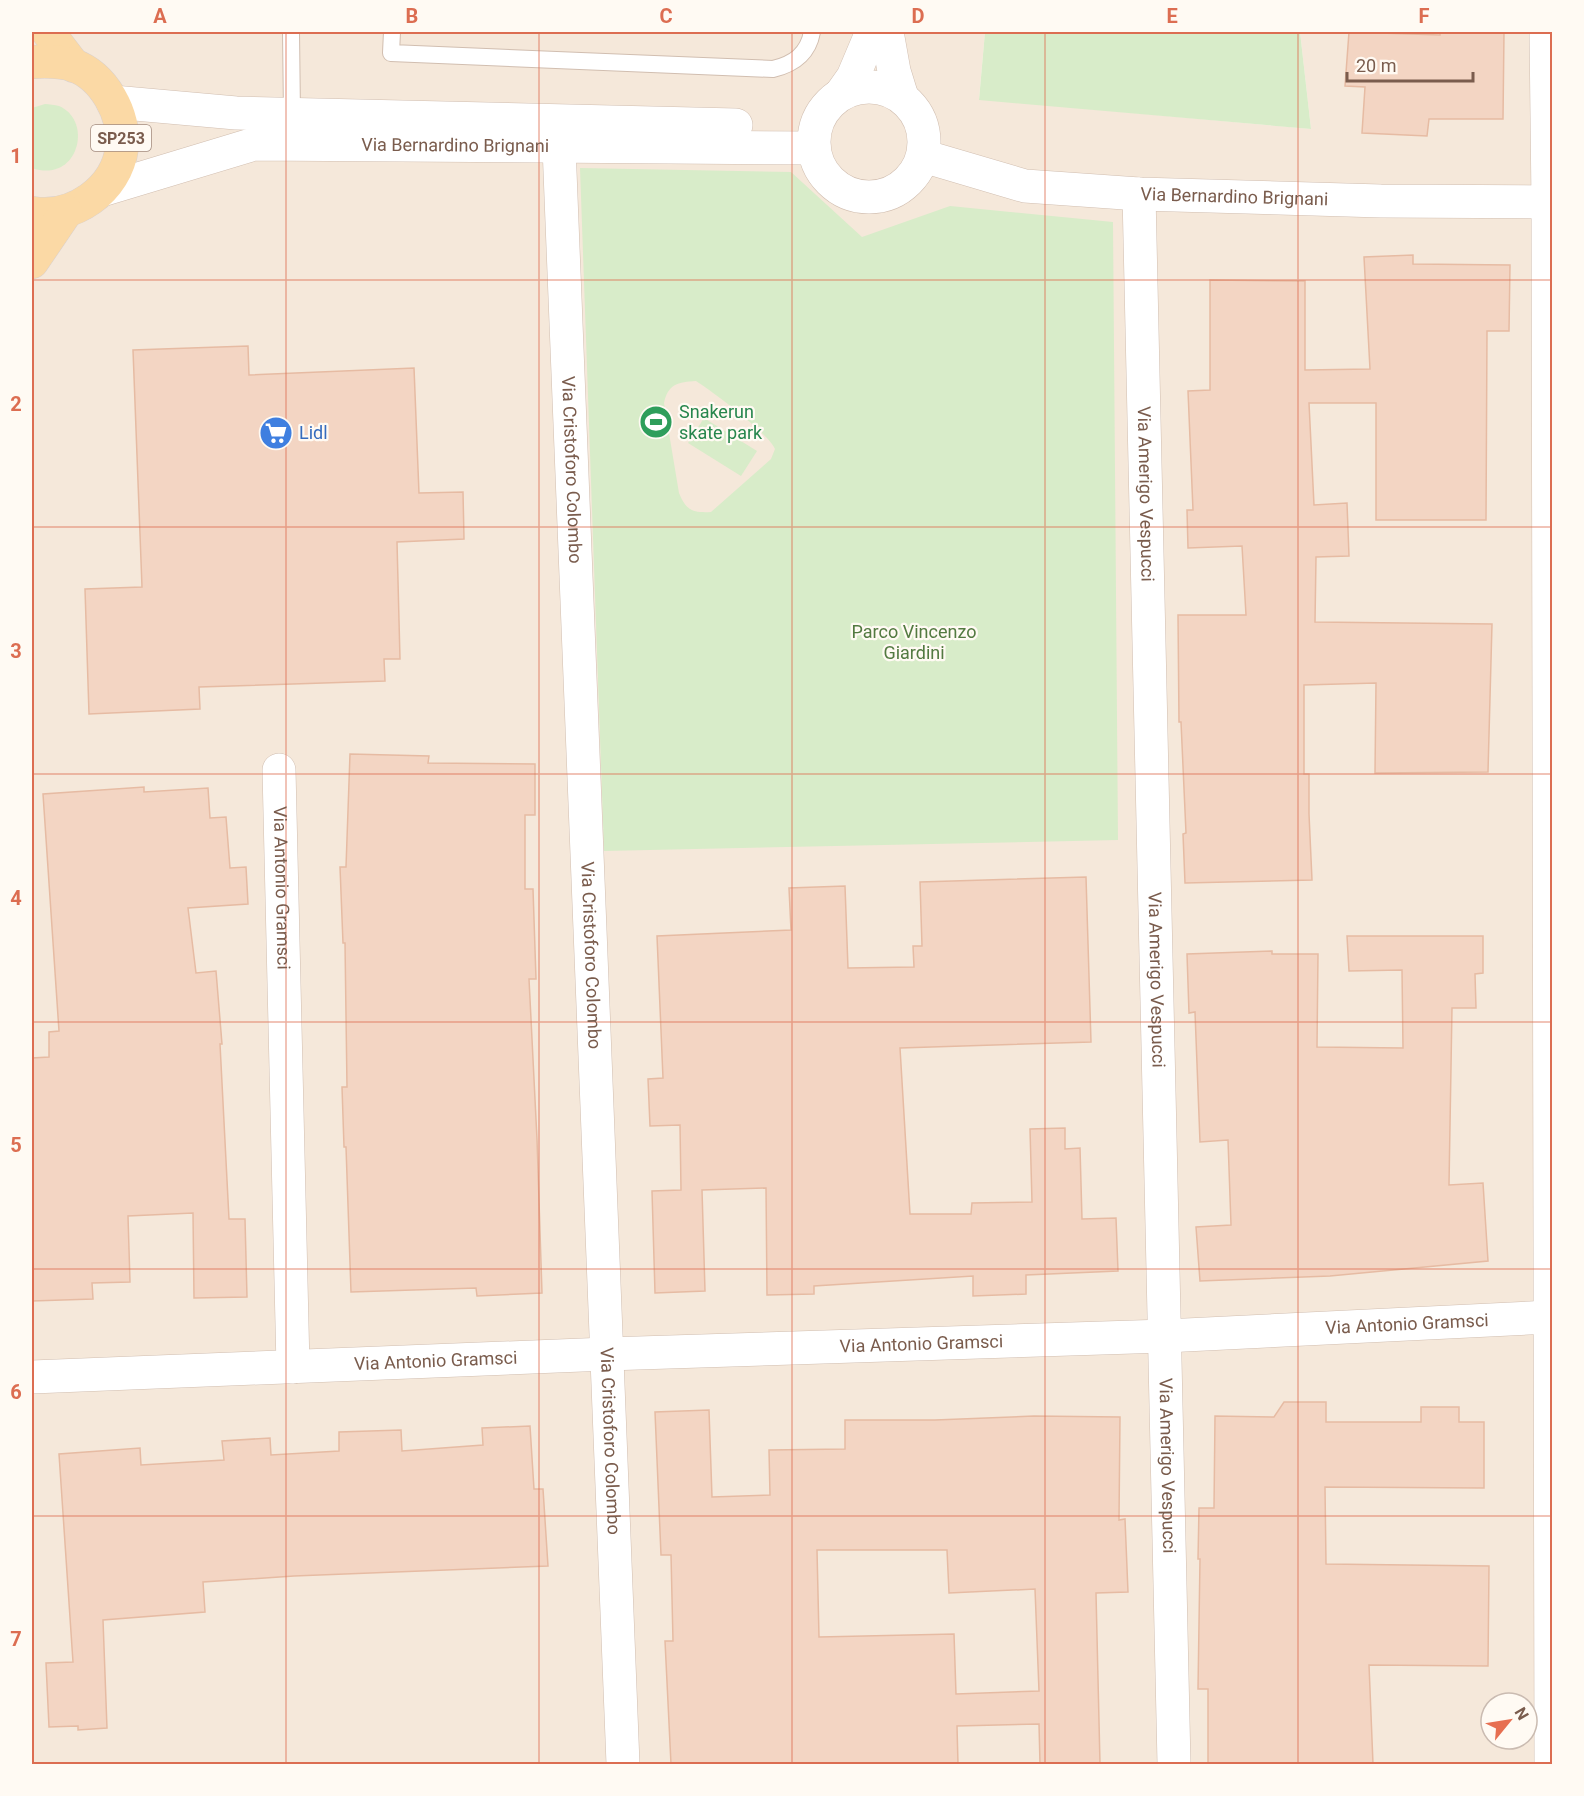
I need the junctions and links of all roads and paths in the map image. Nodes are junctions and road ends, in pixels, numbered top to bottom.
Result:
1 (48, 32) edge
2 (291, 32) edge
3 (392, 32) edge
4 (812, 32) edge
5 (872, 32) edge
6 (887, 32) edge
7 (1546, 32) edge
8 (32, 62) edge
9 (74, 66) junction
10 (841, 94) junction
11 (902, 97) junction
12 (113, 102) junction
13 (292, 115) junction
14 (815, 138) junction
15 (559, 146) junction
16 (923, 156) junction
17 (102, 190) junction
18 (1139, 194) junction
19 (1550, 202) edge
20 (66, 212) junction
21 (32, 213) edge
22 (32, 261) edge
23 (279, 770) dead end
24 (1550, 1317) junction
25 (1165, 1336) junction
26 (607, 1354) junction
27 (293, 1367) junction
28 (32, 1377) edge
29 (623, 1764) edge
30 (1174, 1764) edge
31 (1551, 1764) edge

1 - 9 main road, SP253
2 - 13 lane
3 - 4 lane
5 - 10 street
6 - 11 street
7 - 19 street
8 - 9 main road, SP253
9 - 12 main road, SP253
10 - 11 street
10 - 14 street
11 - 16 street
12 - 13 street, Via Bernardino Brignani
12 - 17 main road, SP253
13 - 14 street, Via Bernardino Brignani
14 - 15 street, Via Bernardino Brignani
14 - 16 street
15 - 17 street, Via Bernardino Brignani
15 - 26 street, Via Cristoforo Colombo
16 - 18 street, Via Bernardino Brignani
17 - 20 main road, SP253
18 - 19 street, Via Bernardino Brignani
18 - 25 street, Via Amerigo Vespucci
19 - 24 street
20 - 21 main road, SP253
20 - 22 main road, SP253
23 - 27 street, Via Antonio Gramsci
24 - 25 street, Via Antonio Gramsci
24 - 31 street
25 - 26 street, Via Antonio Gramsci
25 - 30 street, Via Amerigo Vespucci
26 - 27 street, Via Antonio Gramsci
26 - 29 street, Via Cristoforo Colombo
27 - 28 street, Via Antonio Gramsci

